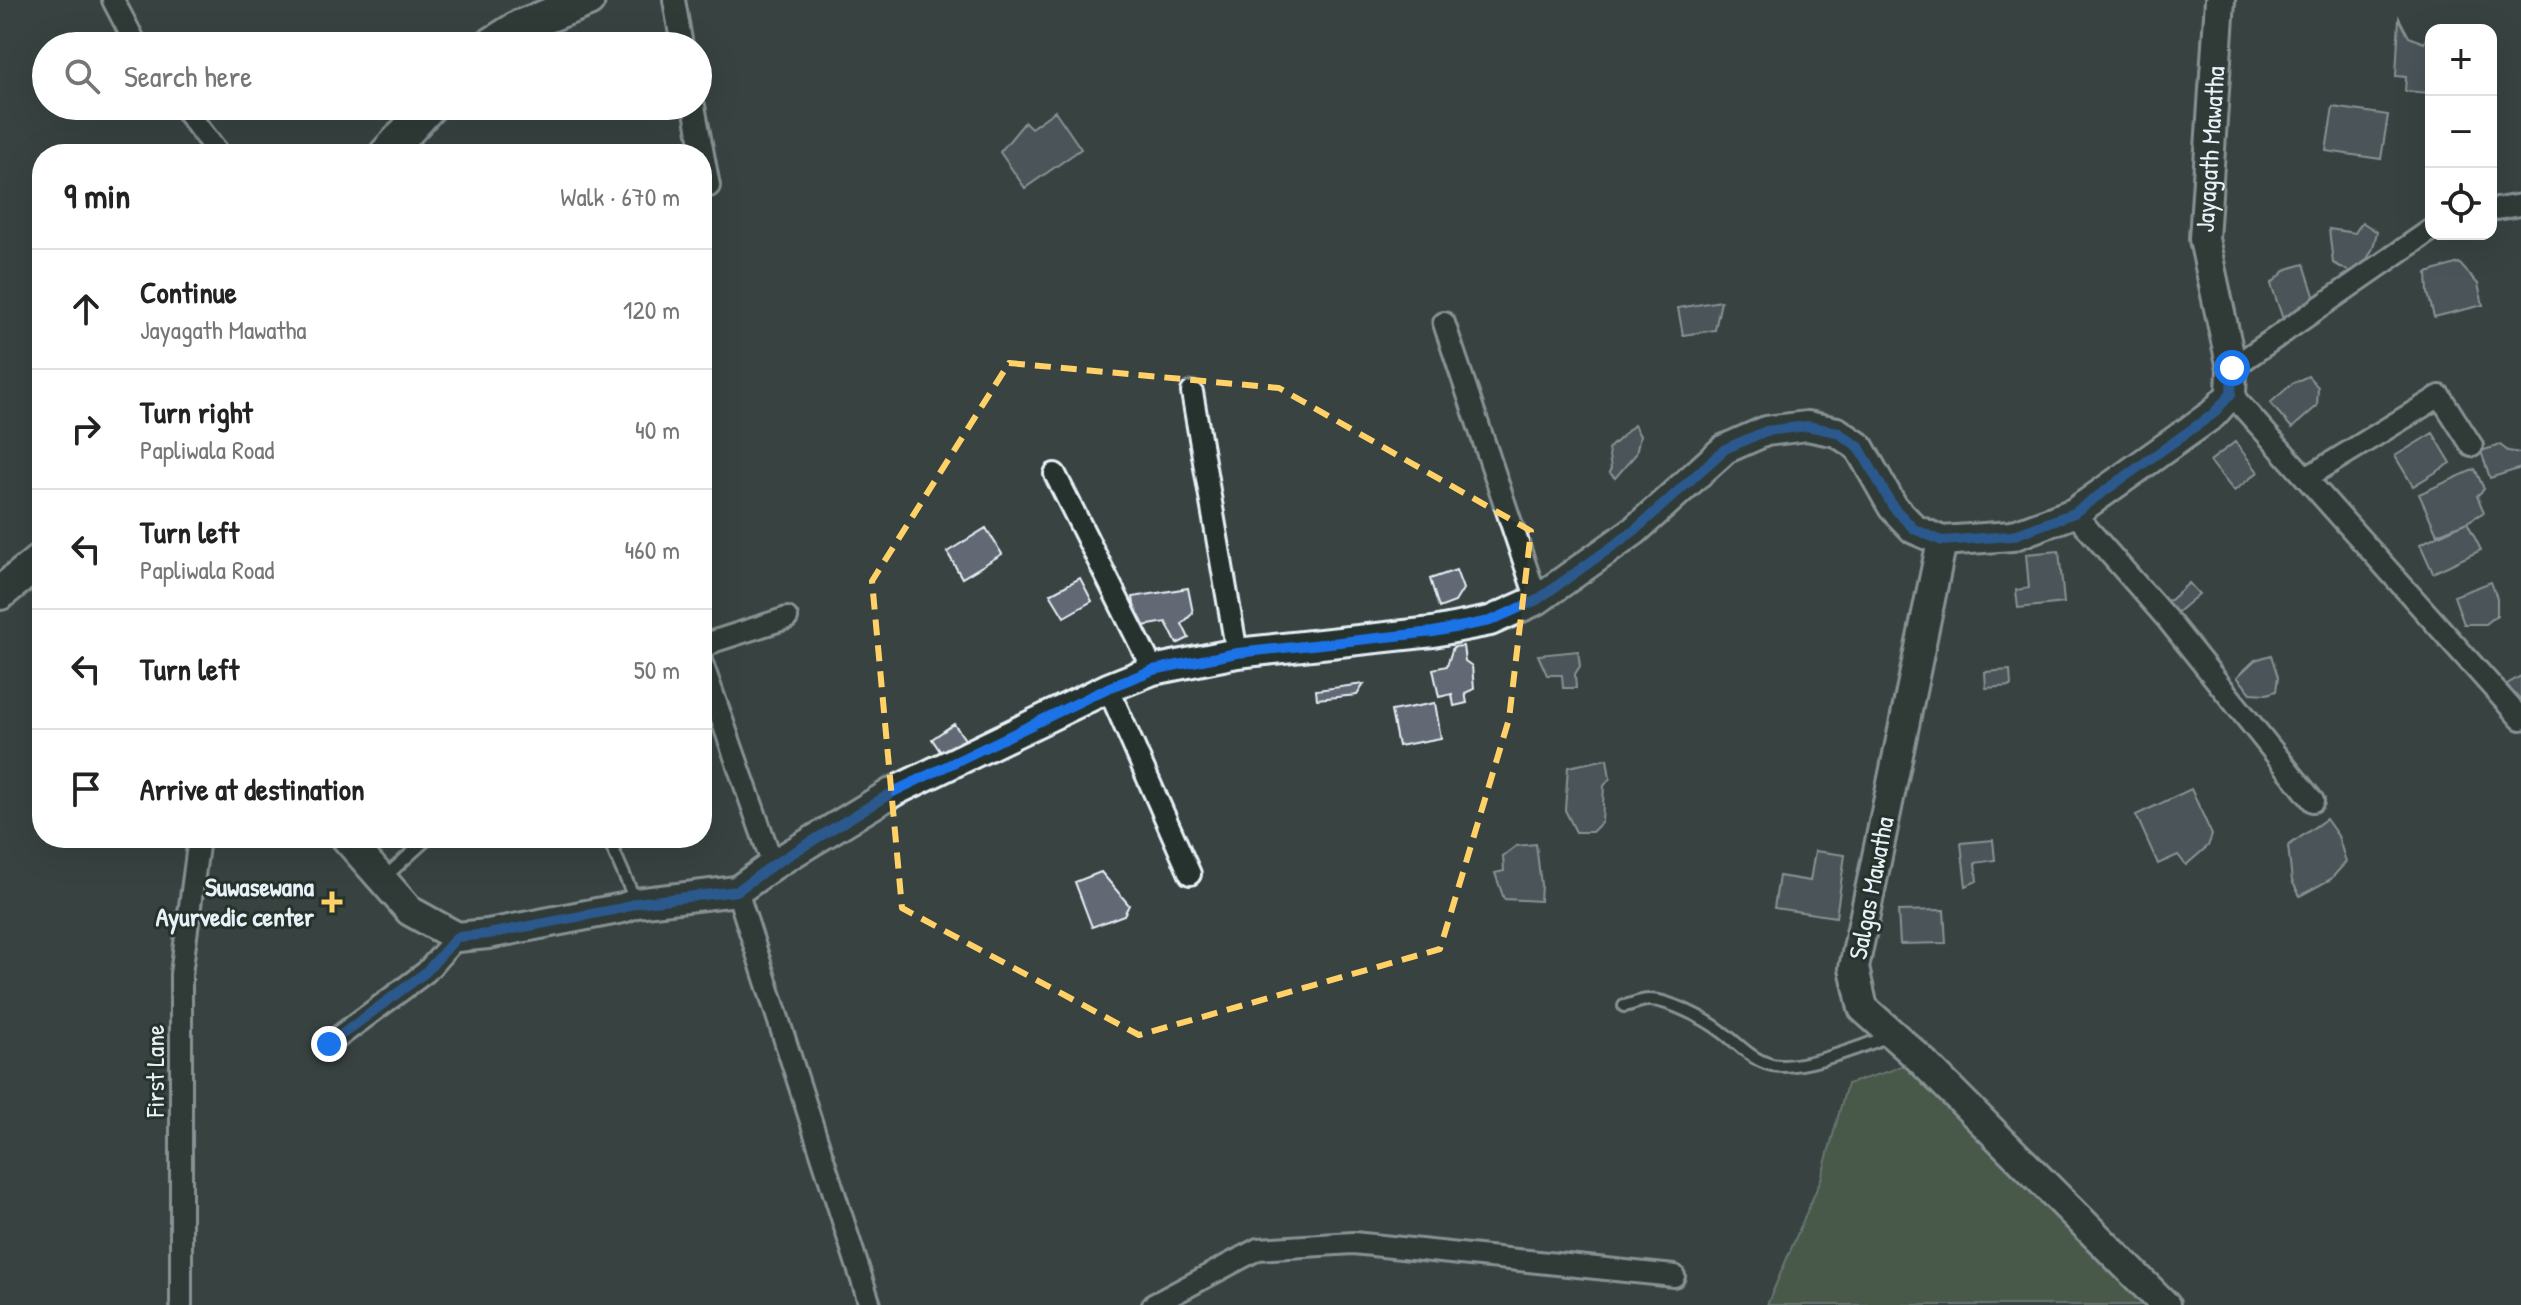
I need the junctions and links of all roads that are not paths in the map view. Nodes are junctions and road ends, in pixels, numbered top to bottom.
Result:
1 (113, 0) edge
2 (588, 0) edge
3 (674, 0) edge
4 (2220, 0) edge
5 (130, 32) edge
6 (511, 32) edge
7 (680, 32) edge
8 (193, 120) edge
9 (417, 120) edge
10 (697, 120) edge
11 (211, 144) edge
12 (395, 144) edge
13 (701, 144) edge
14 (2521, 205) edge
15 (2497, 209) edge
16 (2425, 235) edge
17 (1444, 323) dead end
18 (2231, 381) junction
19 (1192, 392) dead end
20 (2472, 446) dead end
21 (1055, 474) dead end
22 (2306, 478) junction
23 (2074, 513) junction
24 (1942, 541) junction
25 (32, 567) edge
26 (0, 593) edge
27 (1537, 600) junction
28 (787, 618) dead end
29 (712, 643) edge
30 (1237, 653) junction
31 (1153, 670) junction
32 (1108, 688) junction
33 (712, 691) edge
34 (2521, 719) edge
35 (2313, 801) dead end
36 (198, 848) edge
37 (355, 848) edge
38 (417, 848) edge
39 (612, 848) edge
40 (773, 865) junction
41 (1190, 874) dead end
42 (383, 879) junction
43 (737, 891) junction
44 (636, 903) junction
45 (457, 937) junction
46 (1624, 1006) dead end
47 (1893, 1034) junction
48 (329, 1044) dead end
49 (1674, 1276) dead end
50 (181, 1305) edge
51 (870, 1305) edge
52 (1153, 1305) edge
53 (2165, 1305) edge

1 - 5 street
2 - 6 main road
3 - 7 street
4 - 18 street, Jayagath Mawatha
8 - 11 street
9 - 12 main road
10 - 13 street
14 - 15 street
16 - 18 street
17 - 27 street
18 - 22 street
18 - 23 street
19 - 30 street
20 - 22 street
21 - 31 street
22 - 34 street
23 - 24 street
23 - 35 street
24 - 27 street
24 - 47 street, Salgas Mawatha
25 - 26 main road
27 - 30 street
28 - 29 street
30 - 31 street
31 - 32 street
32 - 40 street
32 - 41 street
33 - 40 street
36 - 50 street, First Lane
37 - 42 street
38 - 42 lane
39 - 44 lane
40 - 43 street
42 - 45 street
43 - 44 street
43 - 51 street
44 - 45 street
45 - 48 street
46 - 47 lane
47 - 53 street, Salgas Mawatha
49 - 52 street

